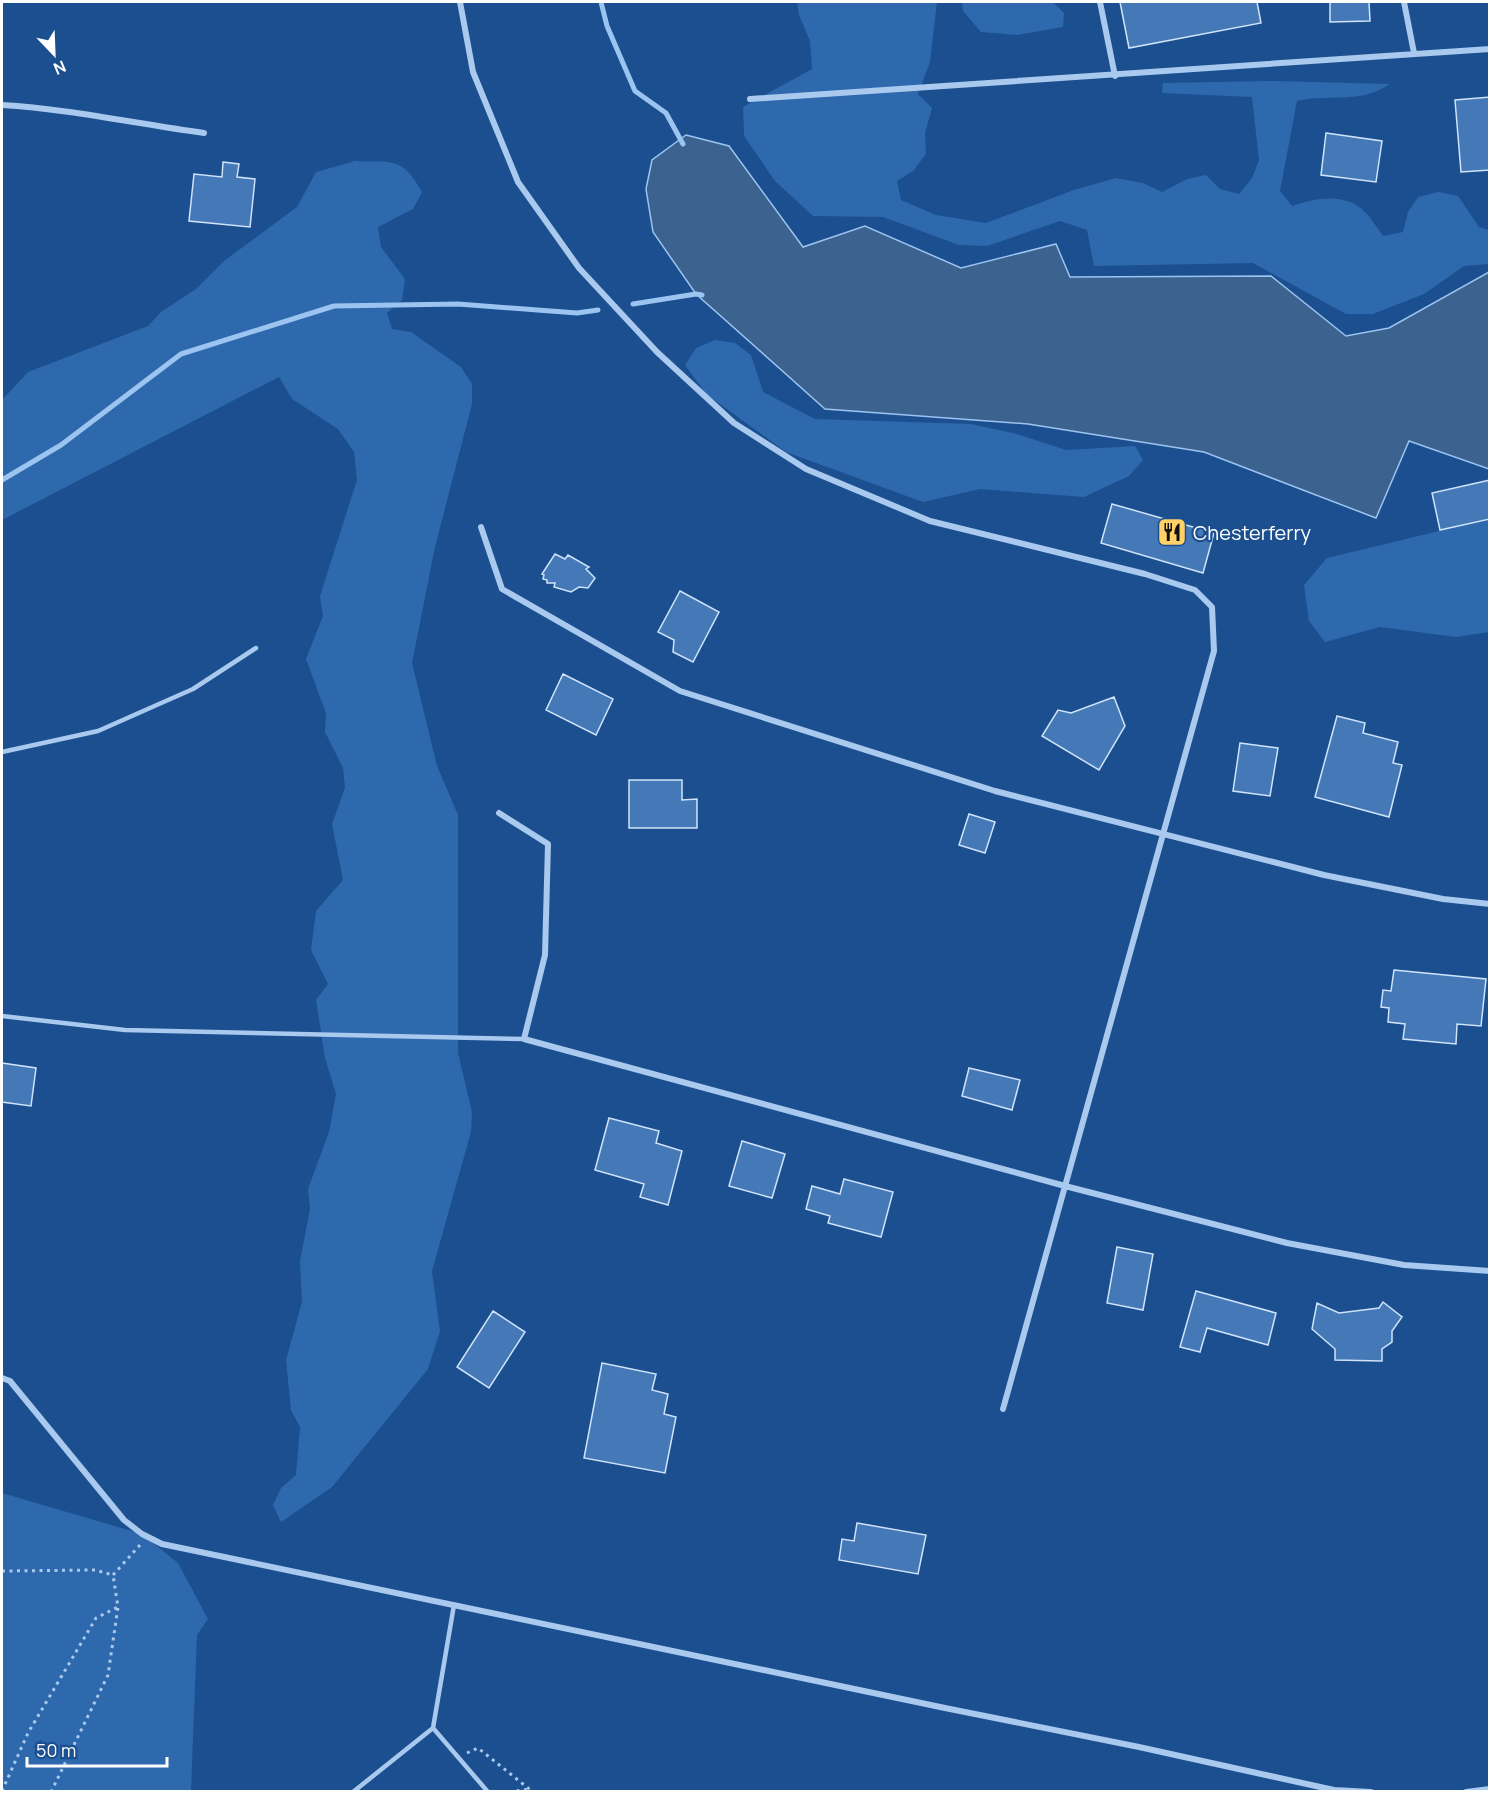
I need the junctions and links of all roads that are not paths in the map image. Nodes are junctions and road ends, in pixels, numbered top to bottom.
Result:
1 (460, 2) edge
2 (1100, 2) edge
3 (1404, 2) edge
4 (1490, 49) edge
5 (1414, 53) junction
6 (1115, 76) junction
7 (750, 99) dead end
8 (2, 105) edge
9 (204, 134) dead end
10 (482, 527) dead end
11 (256, 648) dead end
12 (2, 752) edge
13 (499, 813) dead end
14 (1163, 834) junction
15 (1490, 904) edge
16 (2, 1016) edge
17 (524, 1039) junction
18 (1065, 1186) junction
19 (1490, 1272) edge
20 (2, 1378) edge
21 (1003, 1409) dead end
22 (454, 1605) junction
23 (433, 1728) junction
24 (1490, 1789) edge
25 (353, 1791) edge
26 (488, 1791) edge
27 (1334, 1791) edge
28 (1371, 1791) edge
29 (1466, 1791) edge

1 - 14 street
2 - 6 street
3 - 5 street
4 - 5 street
5 - 6 street
6 - 7 street
8 - 9 street
10 - 14 street
11 - 12 lane
13 - 17 street
14 - 15 street
14 - 18 street
16 - 17 lane
17 - 18 street
18 - 19 street
18 - 21 street
20 - 22 street
22 - 23 lane
22 - 27 street
23 - 25 lane
23 - 26 lane
24 - 29 street
27 - 28 street

